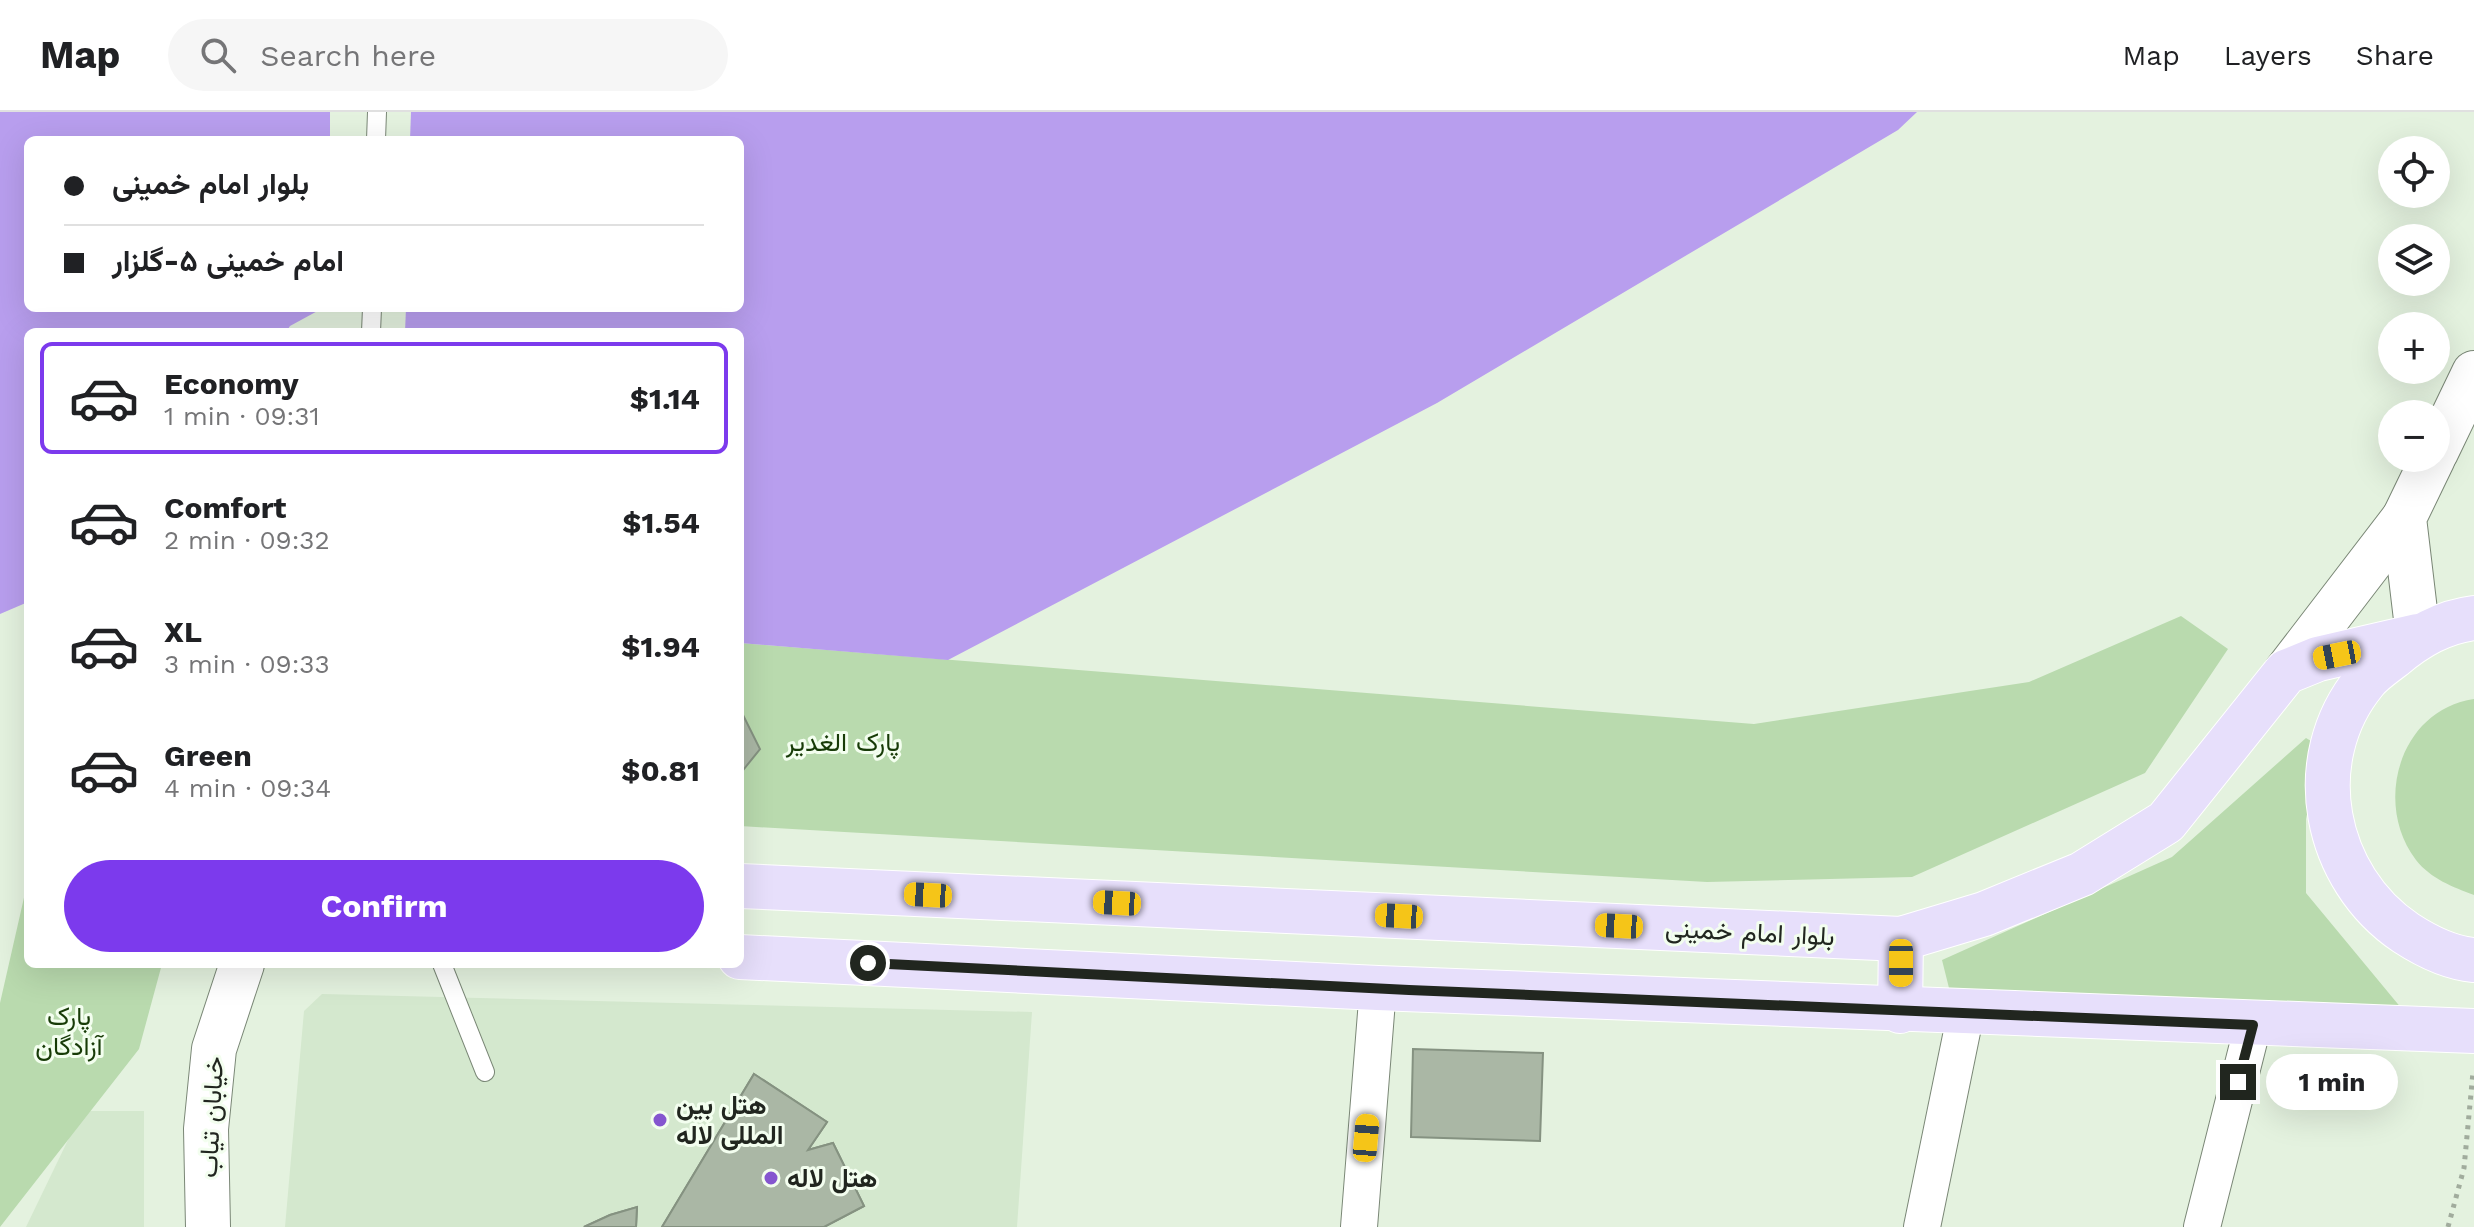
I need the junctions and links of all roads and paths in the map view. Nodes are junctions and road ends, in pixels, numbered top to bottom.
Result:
1 (377, 112) edge
2 (376, 136) edge
3 (2474, 373) edge
4 (2450, 423) edge
5 (2426, 472) edge
6 (2404, 518) junction
7 (2474, 618) edge
8 (2418, 636) junction
9 (2286, 672) junction
10 (744, 886) edge
11 (1901, 939) junction
12 (744, 957) edge
13 (2474, 960) edge
14 (241, 968) edge
15 (444, 968) edge
16 (1378, 988) junction
17 (1900, 1011) junction
18 (1966, 1012) junction
19 (2253, 1025) junction
20 (2474, 1031) edge
21 (2474, 1059) edge
22 (485, 1072) dead end
23 (208, 1227) edge
24 (1359, 1227) edge
25 (1922, 1227) edge
26 (2202, 1227) edge
27 (2448, 1227) edge

1 - 2 lane
3 - 4 street
5 - 6 street
6 - 8 street
6 - 9 street
7 - 8 main road
8 - 9 main road
8 - 13 main road
9 - 11 main road, بلوار امام خمینی
10 - 11 main road, بلوار امام خمینی
11 - 17 main road
12 - 16 main road
14 - 23 street, خیابان تیاب
15 - 22 lane
16 - 17 main road
16 - 24 street
17 - 18 main road
18 - 19 main road
18 - 25 street
19 - 20 main road
19 - 26 street
21 - 27 path

